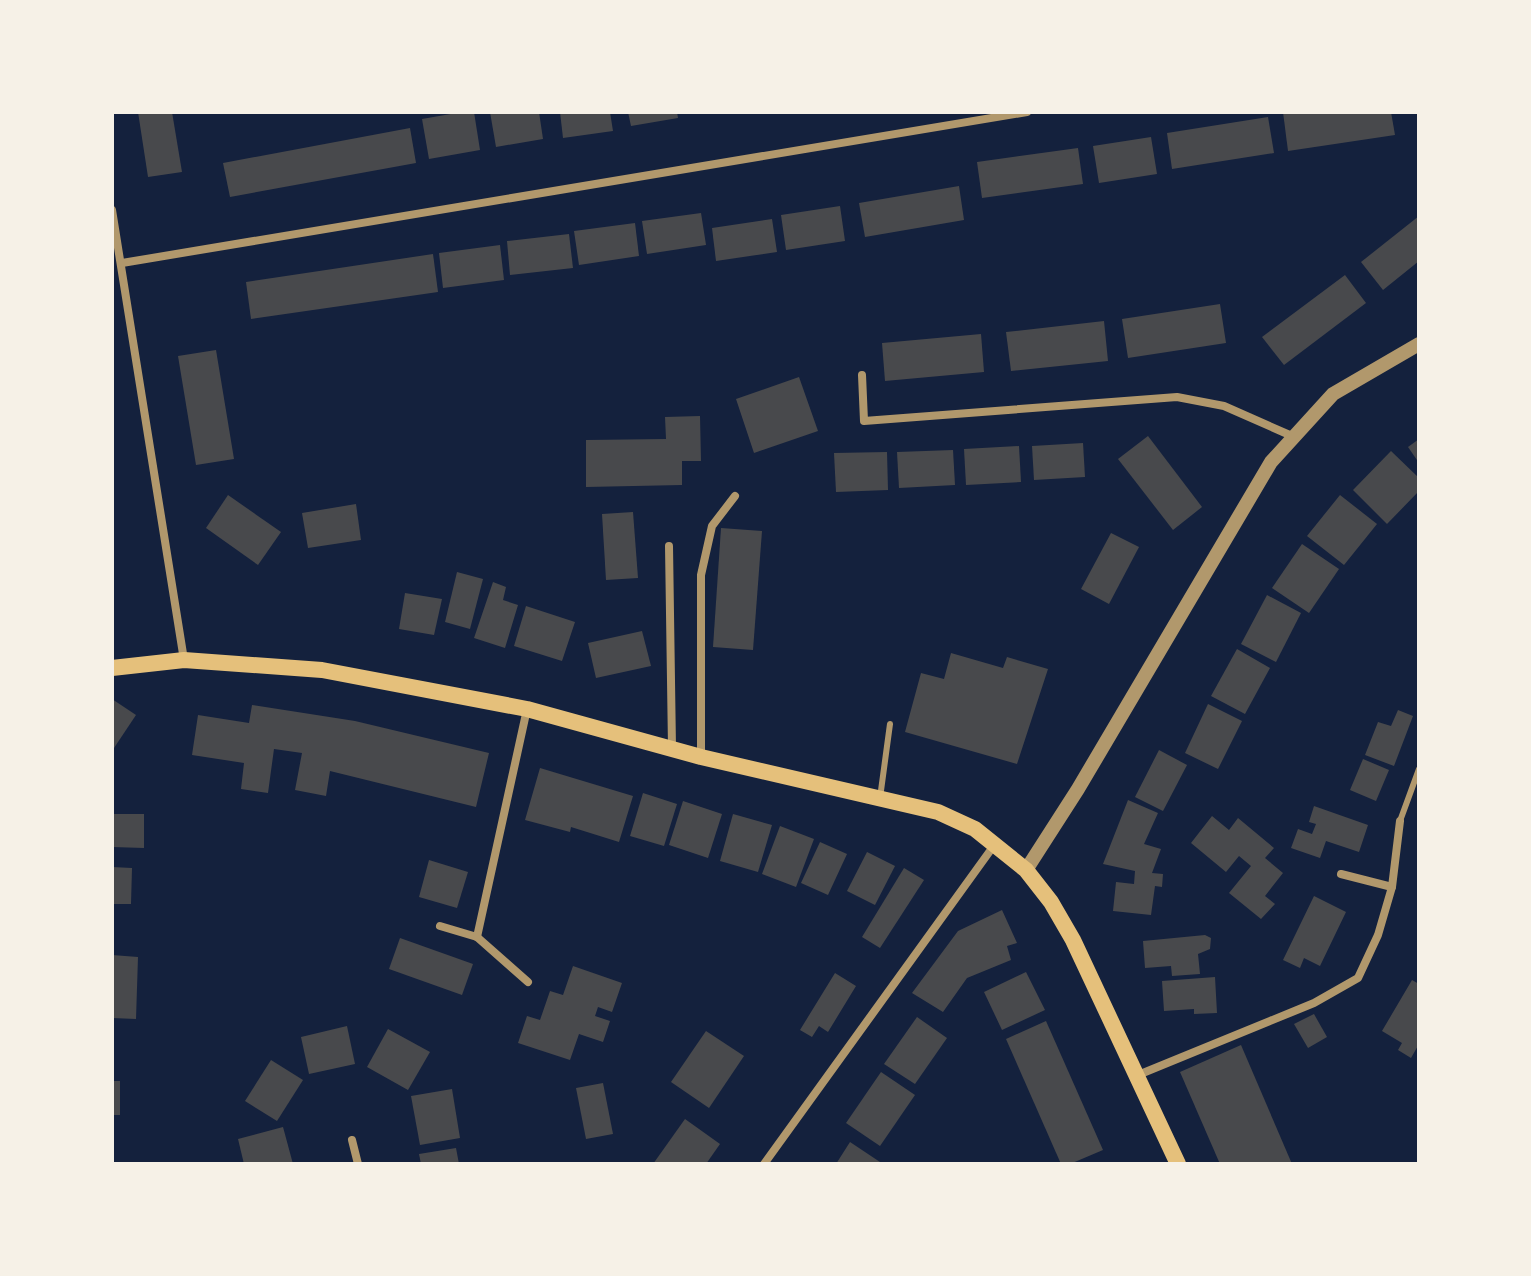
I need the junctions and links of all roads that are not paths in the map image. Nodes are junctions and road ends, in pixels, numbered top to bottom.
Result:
1 (1027, 112) edge
2 (112, 210) edge
3 (122, 263) junction
4 (1419, 344) edge
5 (862, 375) dead end
6 (1292, 436) junction
7 (735, 496) dead end
8 (669, 546) dead end
9 (184, 660) junction
10 (112, 668) edge
11 (527, 709) junction
12 (890, 724) dead end
13 (672, 748) junction
14 (701, 757) junction
15 (1419, 769) edge
16 (880, 798) junction
17 (1400, 821) joint
18 (995, 844) junction
19 (1026, 870) junction
20 (1341, 874) dead end
21 (1392, 887) junction
22 (440, 926) dead end
23 (477, 937) junction
24 (528, 982) dead end
25 (1138, 1075) junction
26 (352, 1140) dead end
27 (358, 1164) edge
28 (764, 1164) edge
29 (1178, 1164) edge

1 - 3 street
2 - 3 street
3 - 9 street
4 - 6 street
5 - 6 street
6 - 19 street
7 - 14 street
8 - 13 street
9 - 10 main road
9 - 11 main road
11 - 13 main road
11 - 23 street
12 - 16 lane
13 - 14 main road
14 - 16 main road
15 - 17 lane
16 - 18 main road
17 - 21 street
18 - 19 main road
18 - 28 street
19 - 25 main road
20 - 21 street
21 - 25 street
22 - 23 street
23 - 24 street
25 - 29 main road
26 - 27 street

